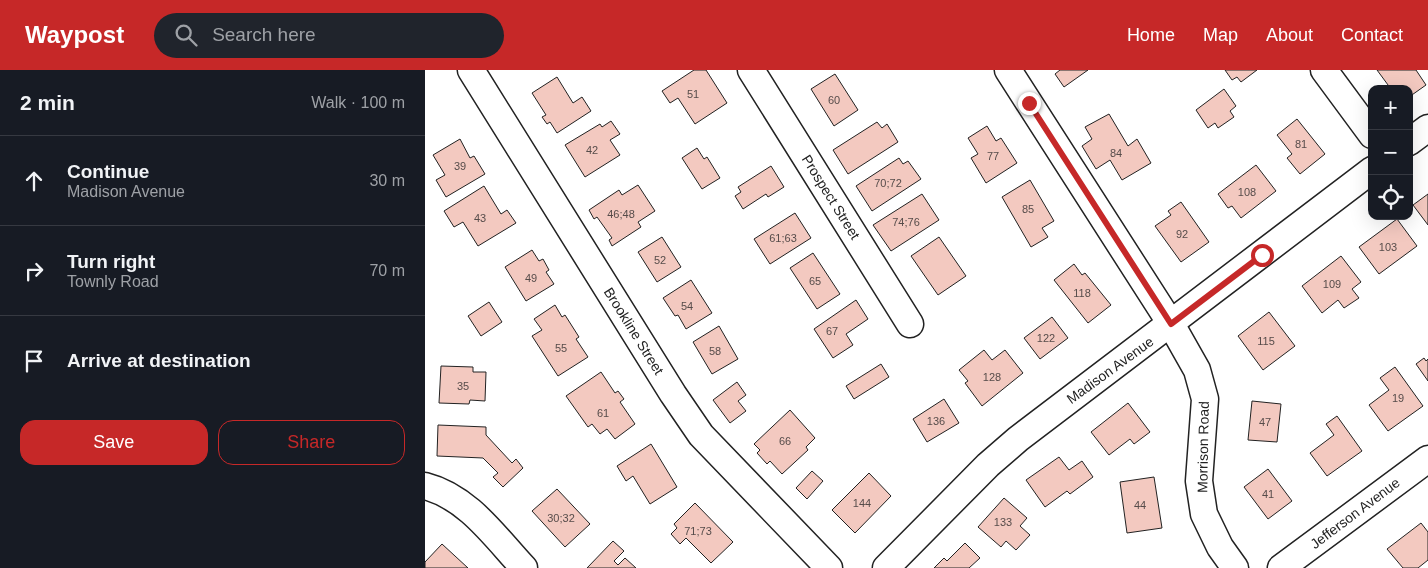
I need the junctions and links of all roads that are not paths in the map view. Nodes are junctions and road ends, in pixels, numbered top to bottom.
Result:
1 (751, 70) edge
2 (1009, 70) edge
3 (1324, 70) edge
4 (482, 74) edge
5 (1428, 128) edge
6 (1368, 130) edge
7 (1413, 139) edge
8 (1368, 173) edge
9 (910, 324) dead end
10 (1171, 324) junction
11 (1428, 459) edge
12 (425, 486) edge
13 (524, 568) edge
14 (829, 568) edge
15 (886, 568) edge
16 (1235, 568) edge
17 (1281, 568) edge

1 - 9 street, Prospect Street
2 - 10 street, Morrison Road
3 - 6 street
4 - 14 street, Brookline Street
5 - 7 street
8 - 10 street, Madison Avenue
10 - 15 street, Madison Avenue
10 - 16 street, Morrison Road
11 - 17 street, Jefferson Avenue
12 - 13 street

